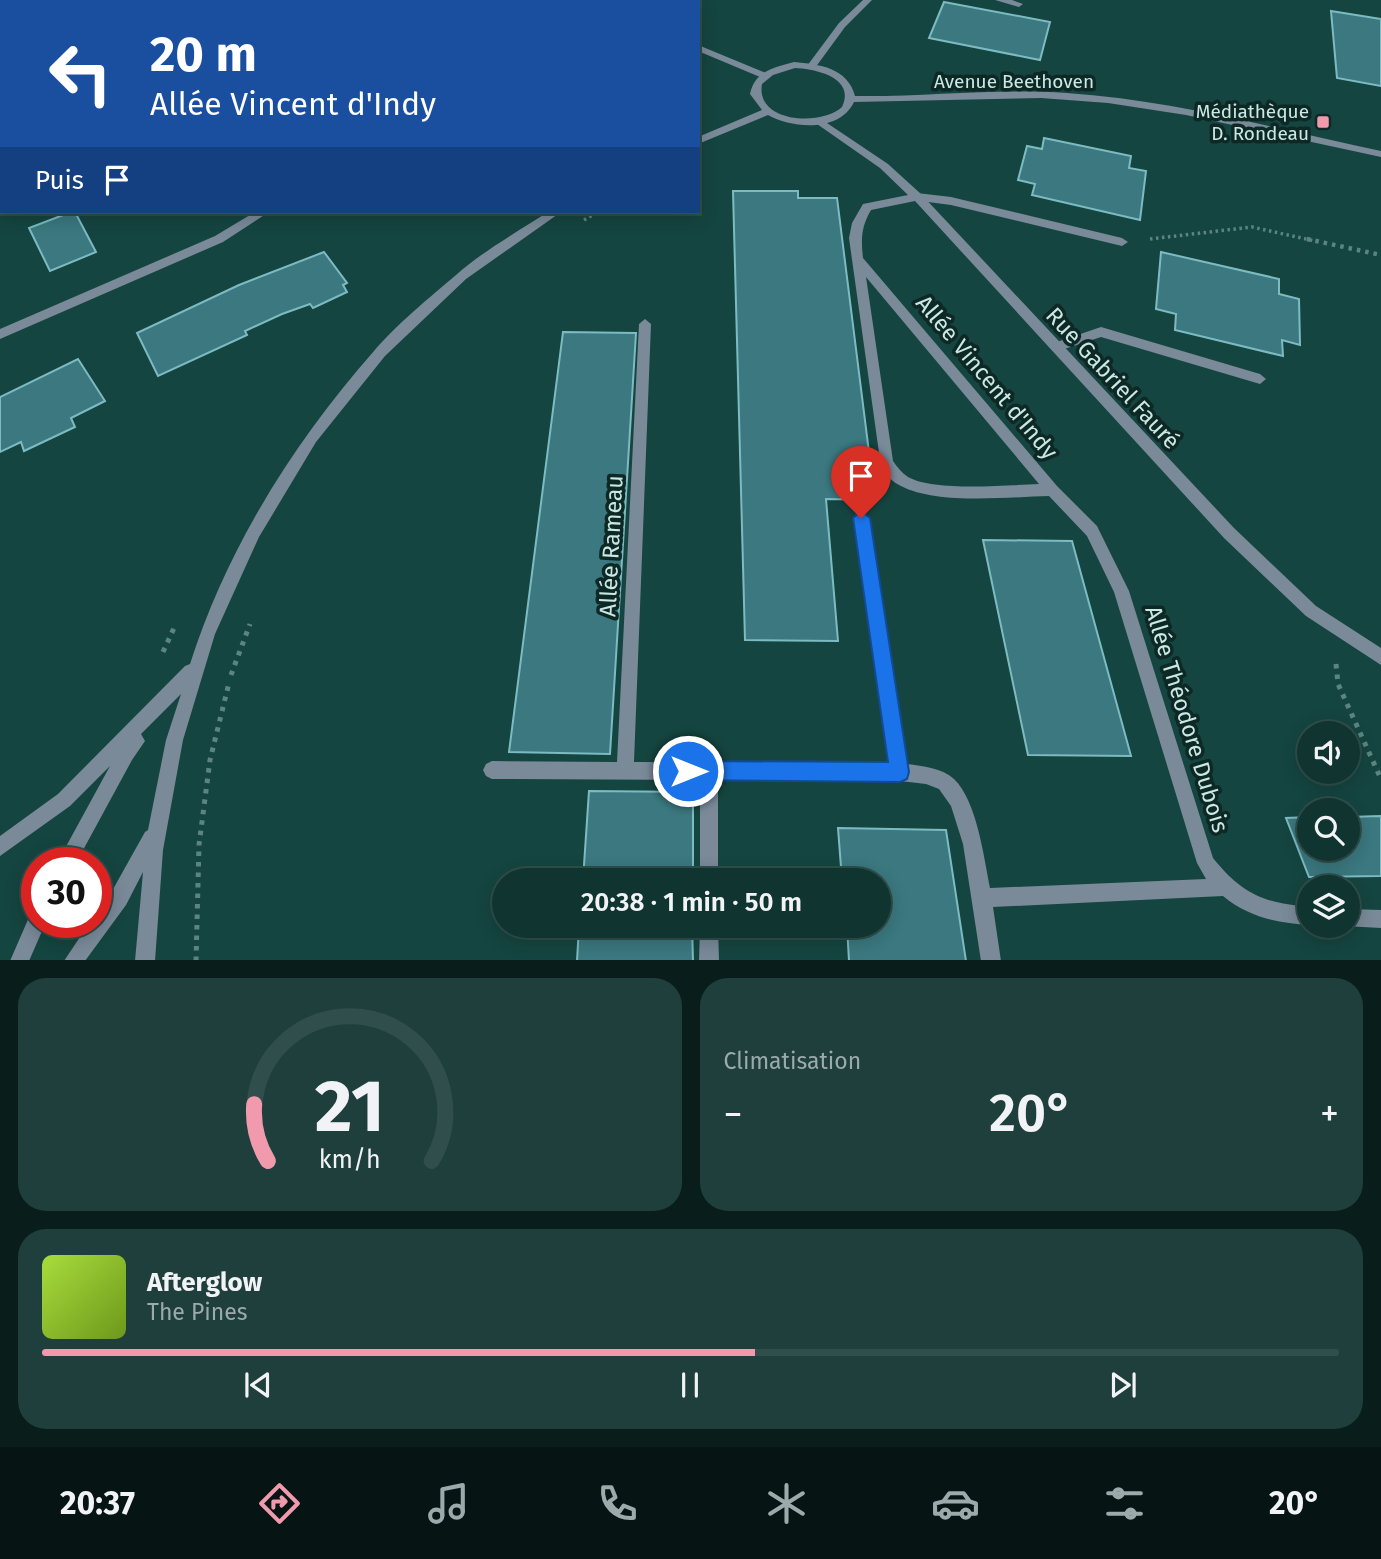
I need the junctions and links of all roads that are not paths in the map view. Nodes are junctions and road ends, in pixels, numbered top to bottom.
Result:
1 (869, 0) edge
2 (999, 0) edge
3 (1019, 4) dead end
4 (700, 49) edge
5 (812, 66) junction
6 (763, 75) junction
7 (851, 99) junction
8 (766, 112) junction
9 (821, 122) junction
10 (700, 140) edge
11 (1381, 154) edge
12 (916, 197) junction
13 (260, 214) edge
14 (552, 214) edge
15 (1122, 242) road end
16 (858, 259) junction
17 (645, 324) dead end
18 (0, 334) edge
19 (1055, 347) junction
20 (1260, 379) dead end
21 (1052, 490) junction
22 (861, 518) dead end
23 (1381, 657) edge
24 (194, 669) junction
25 (492, 770) dead end
26 (625, 770) junction
27 (709, 771) junction
28 (900, 772) junction
29 (155, 831) junction
30 (0, 847) edge
31 (75, 847) edge
32 (709, 868) edge
33 (1223, 887) junction
34 (981, 898) junction
35 (1297, 916) edge
36 (1360, 918) edge
37 (1381, 919) edge
38 (30, 938) edge
39 (709, 938) edge
40 (19, 960) edge
41 (74, 960) edge
42 (145, 960) edge
43 (709, 960) edge
44 (991, 960) edge

1 - 5 street
2 - 3 street
4 - 6 street
5 - 6 street
5 - 7 street
6 - 8 street
7 - 9 street
7 - 11 street, Avenue Beethoven
8 - 9 street
8 - 10 street
9 - 12 street, Rue Gabriel Fauré
12 - 15 street
12 - 16 street, Allée Vincent d'Indy
12 - 19 street, Rue Gabriel Fauré
13 - 18 street
14 - 24 street
16 - 21 street, Allée Vincent d'Indy
16 - 21 street, Allée Vincent d'Indy
17 - 26 street, Allée Rameau
19 - 20 street
19 - 23 street, Rue Gabriel Fauré
21 - 33 street, Allée Théodore Dubois
22 - 28 street
24 - 29 street
24 - 30 street
24 - 31 street
25 - 26 street
26 - 27 street
27 - 28 street
27 - 32 street
28 - 34 street
29 - 41 street
29 - 42 street
33 - 34 street
33 - 35 street, Allée Théodore Dubois
34 - 44 street
36 - 37 street
38 - 40 street
39 - 43 street

